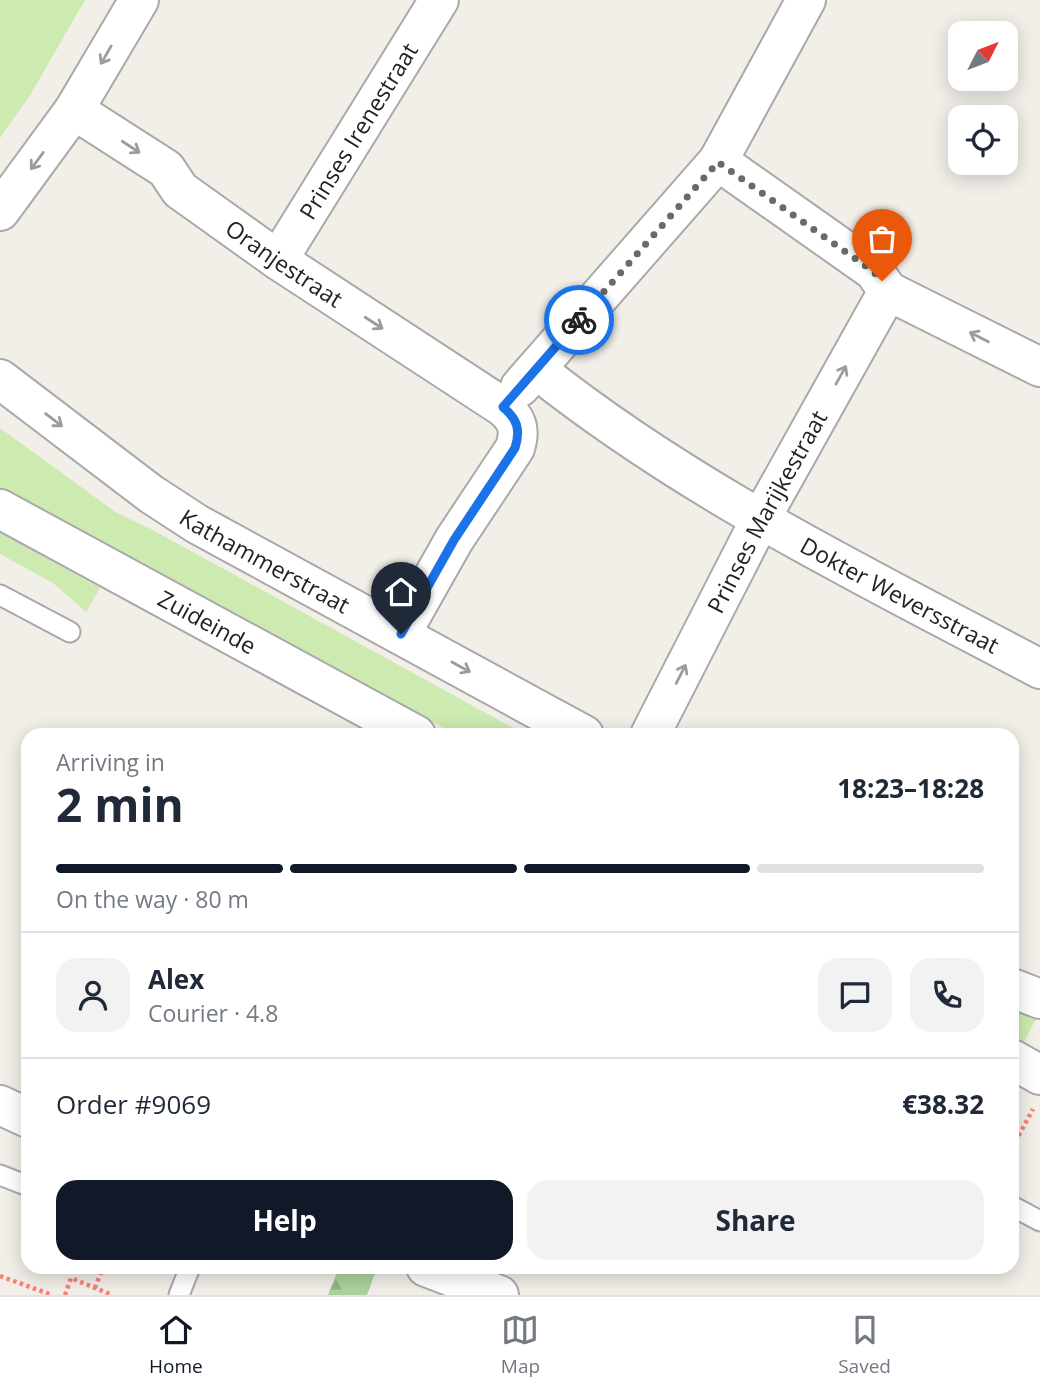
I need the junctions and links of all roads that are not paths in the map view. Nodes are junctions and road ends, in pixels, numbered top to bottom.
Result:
1 (139, 0) edge
2 (439, 0) edge
3 (806, 0) edge
4 (74, 110) junction
5 (718, 162) junction
6 (0, 211) edge
7 (278, 260) junction
8 (888, 290) junction
9 (1040, 367) edge
10 (536, 369) junction
11 (0, 379) edge
12 (503, 407) junction
13 (0, 509) edge
14 (760, 520) junction
15 (0, 595) edge
16 (69, 632) dead end
17 (401, 634) junction
18 (1040, 669) edge
19 (403, 728) edge
20 (571, 728) edge
21 (654, 728) edge
22 (1019, 991) edge
23 (1040, 999) edge
24 (1019, 1067) edge
25 (1039, 1088) edge
26 (0, 1105) edge
27 (21, 1115) edge
28 (0, 1175) edge
29 (21, 1183) edge
30 (1019, 1210) edge
31 (1040, 1221) edge
32 (187, 1274) edge
33 (444, 1274) edge
34 (179, 1295) edge
35 (499, 1295) edge

1 -> 4 street
2 - 7 street, Prinses Irenestraat
3 - 5 street
4 -> 6 street
4 -> 7 street, Oranjestraat
5 - 8 street
5 - 10 street
7 -> 12 street, Oranjestraat
9 -> 8 street
14 -> 8 street, Prinses Marijkestraat
10 - 12 street
10 - 14 street, Dokter Weversstraat
11 -> 17 street, Kathammerstraat
12 - 17 street
13 - 19 street, Zuideinde
14 - 18 street, Dokter Weversstraat
21 -> 14 street, Prinses Marijkestraat
15 - 16 lane
17 -> 20 street, Kathammerstraat
22 - 23 street
24 - 25 street
26 - 27 street
28 - 29 lane
30 - 31 lane
32 - 34 lane
33 - 35 street

